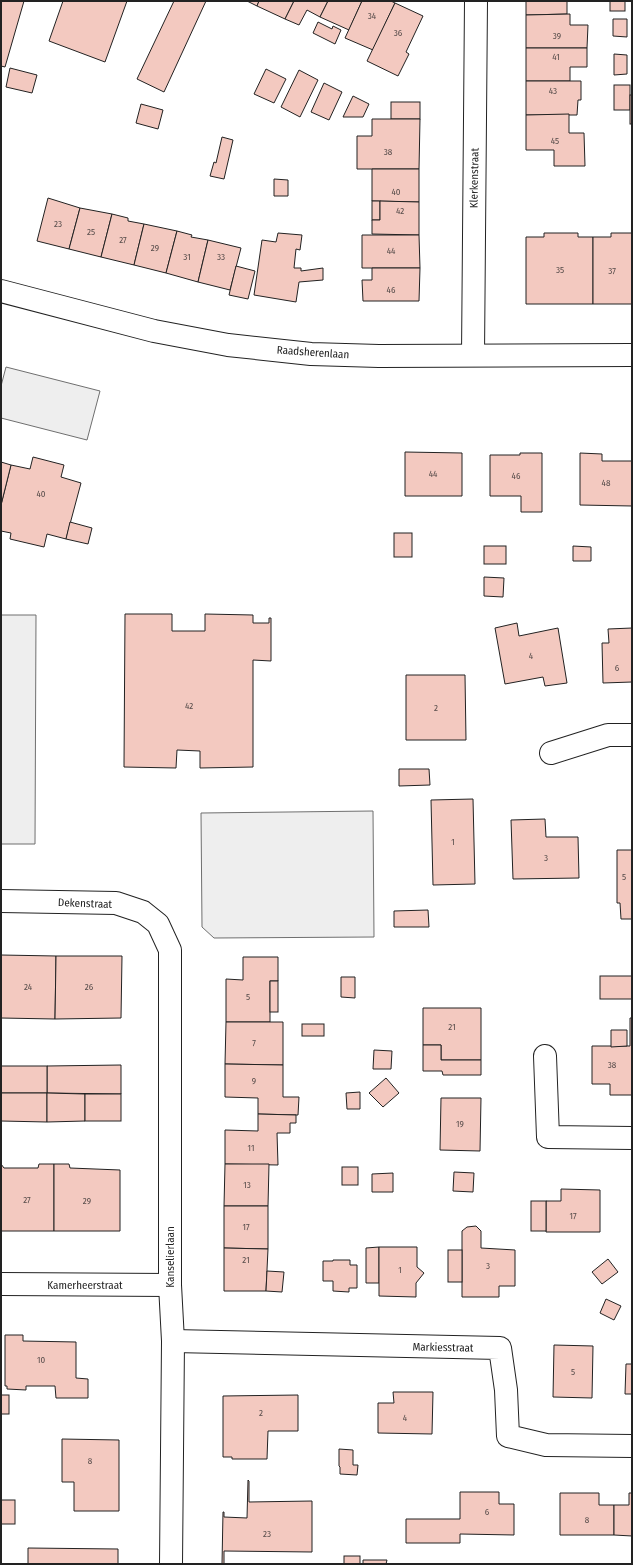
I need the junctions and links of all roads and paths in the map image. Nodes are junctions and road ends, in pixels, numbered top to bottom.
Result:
1 (476, 1) edge
2 (1, 290) edge
3 (473, 355) junction
4 (632, 355) edge
5 (632, 735) edge
6 (551, 753) dead end
7 (1, 901) edge
8 (170, 950) joint
9 (545, 1056) dead end
10 (632, 1138) edge
11 (1, 1284) edge
12 (170, 1285) junction
13 (173, 1341) junction
14 (632, 1446) edge
15 (171, 1564) edge

1 - 3 street, Klerkenstraat
2 - 3 street, Raadsherenlaan
3 - 4 street, Raadsherenlaan
5 - 6 street
7 - 8 street, Dekenstraat
8 - 12 street, Kanselierlaan
9 - 10 street
11 - 12 street, Kamerheerstraat
12 - 13 street, Kanselierlaan
13 - 14 street, Markiesstraat
13 - 15 street, Kanselierlaan

